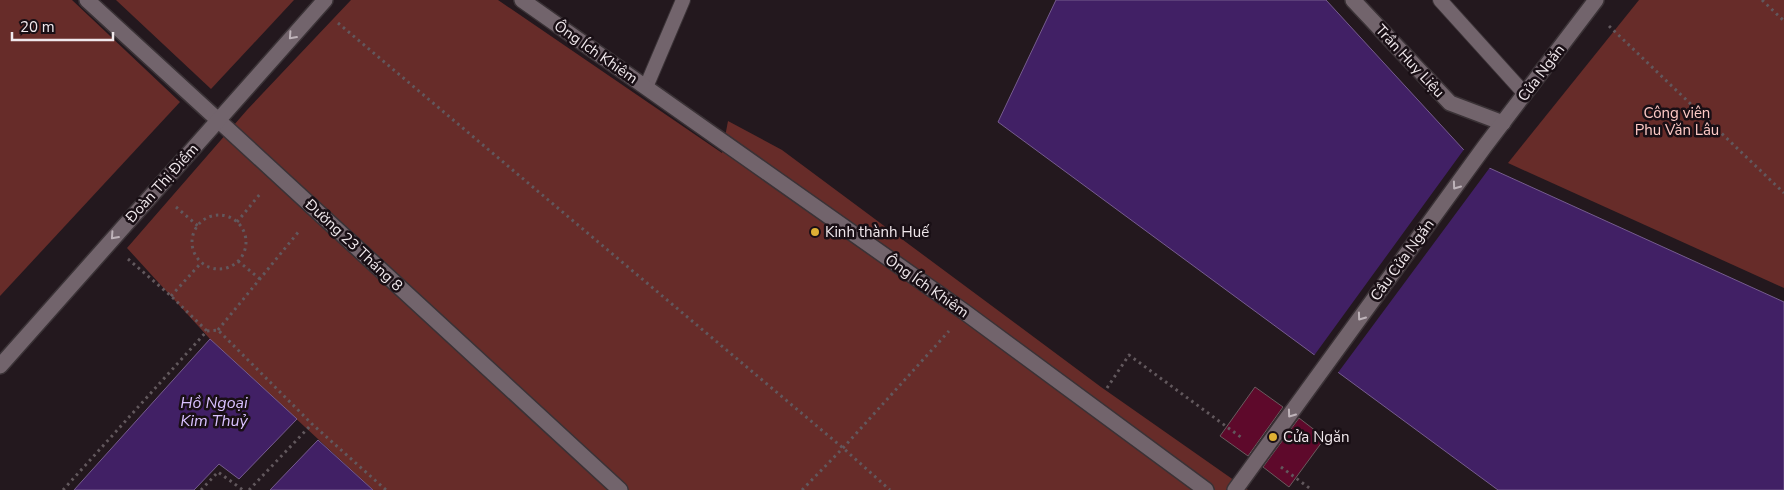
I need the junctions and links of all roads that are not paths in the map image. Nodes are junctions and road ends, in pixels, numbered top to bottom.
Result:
1 (87, 0) edge
2 (522, 0) edge
3 (683, 0) edge
4 (1353, 0) edge
5 (1440, 0) edge
6 (322, 3) edge
7 (1593, 4) edge
8 (646, 87) junction
9 (1525, 94) junction
10 (218, 120) junction
11 (1503, 123) junction
12 (1485, 146) joint
13 (0, 366) edge
14 (620, 490) edge
15 (1206, 490) edge
16 (1235, 490) edge

1 - 10 street, Đường 23 Tháng 8
2 - 8 street, Ông Ích Khiêm
3 - 8 lane
4 - 11 street, Trần Huy Liệu
5 - 9 lane
6 -> 10 street, Đoàn Thị Điểm
7 - 9 street, Cửa Ngăn
8 - 15 street, Ông Ích Khiêm
9 - 11 street, Cửa Ngăn
10 -> 13 street, Đoàn Thị Điểm
10 - 14 street, Đường 23 Tháng 8
11 - 12 street, Cửa Ngăn
12 -> 16 street, Cầu Cửa Ngăn

